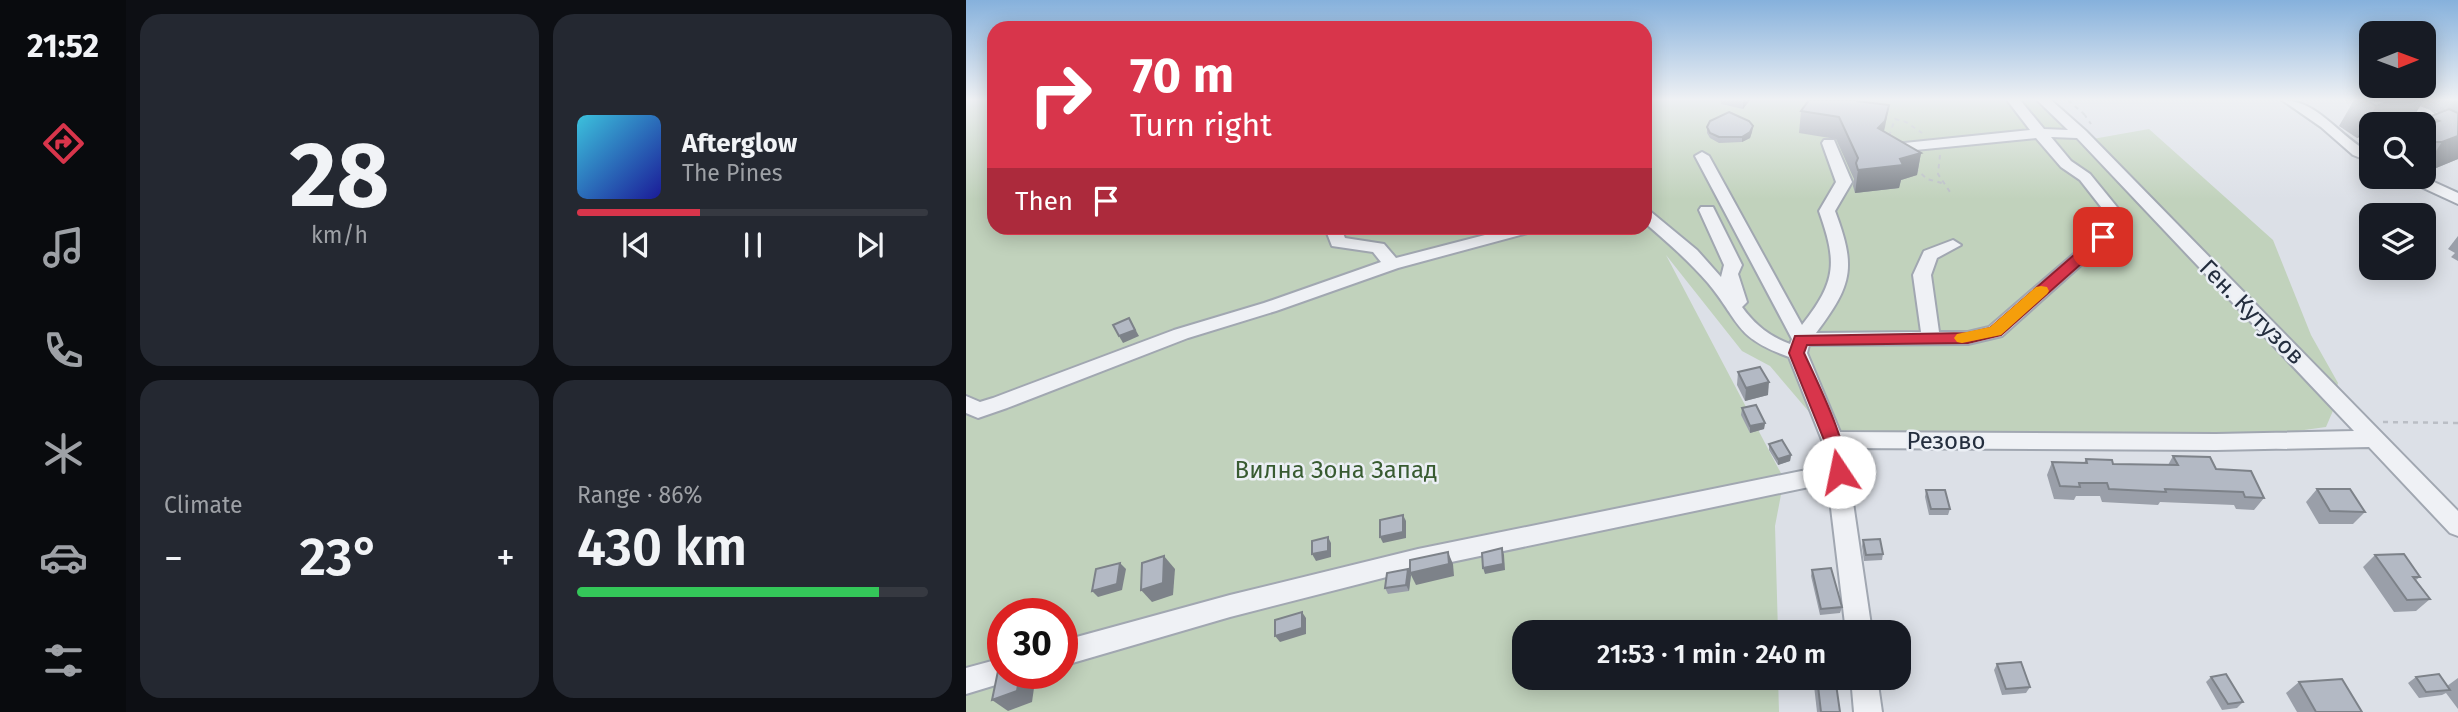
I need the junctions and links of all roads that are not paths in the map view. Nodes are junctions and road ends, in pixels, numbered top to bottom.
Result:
1 (2038, 133) edge
2 (2040, 133) edge
3 (2049, 133) edge
4 (2337, 133) edge
5 (2081, 134) joint
6 (1829, 143) dead end
7 (1888, 149) edge
8 (2359, 152) edge
9 (1702, 156) dead end
10 (2436, 189) edge
11 (2458, 199) edge
12 (1707, 210) dead end
13 (1652, 221) edge
14 (1336, 235) edge
15 (1502, 235) edge
16 (1953, 245) dead end
17 (1392, 264) junction
18 (1747, 327) junction
19 (1931, 338) junction
20 (1799, 346) junction
21 (966, 404) edge
22 (2376, 439) junction
23 (1833, 440) junction
24 (1839, 472) junction
25 (2458, 526) edge
26 (1857, 620) edge
27 (1078, 649) edge
28 (987, 675) edge
29 (966, 681) edge
30 (1865, 690) edge
31 (1868, 712) edge

1 - 7 street
2 - 19 street
3 - 5 street
4 - 8 street
5 - 22 street, Ген. Кутузов
6 - 20 street
9 - 20 street
10 - 11 street
12 - 18 street
13 - 18 street
14 - 17 street
15 - 17 street
16 - 19 street
17 - 21 street
18 - 20 street
19 - 20 street
20 - 23 street
22 - 23 street, Резово
22 - 25 street, Ген. Кутузов
23 - 24 street
24 - 26 street
24 - 27 street
28 - 29 street
30 - 31 street

